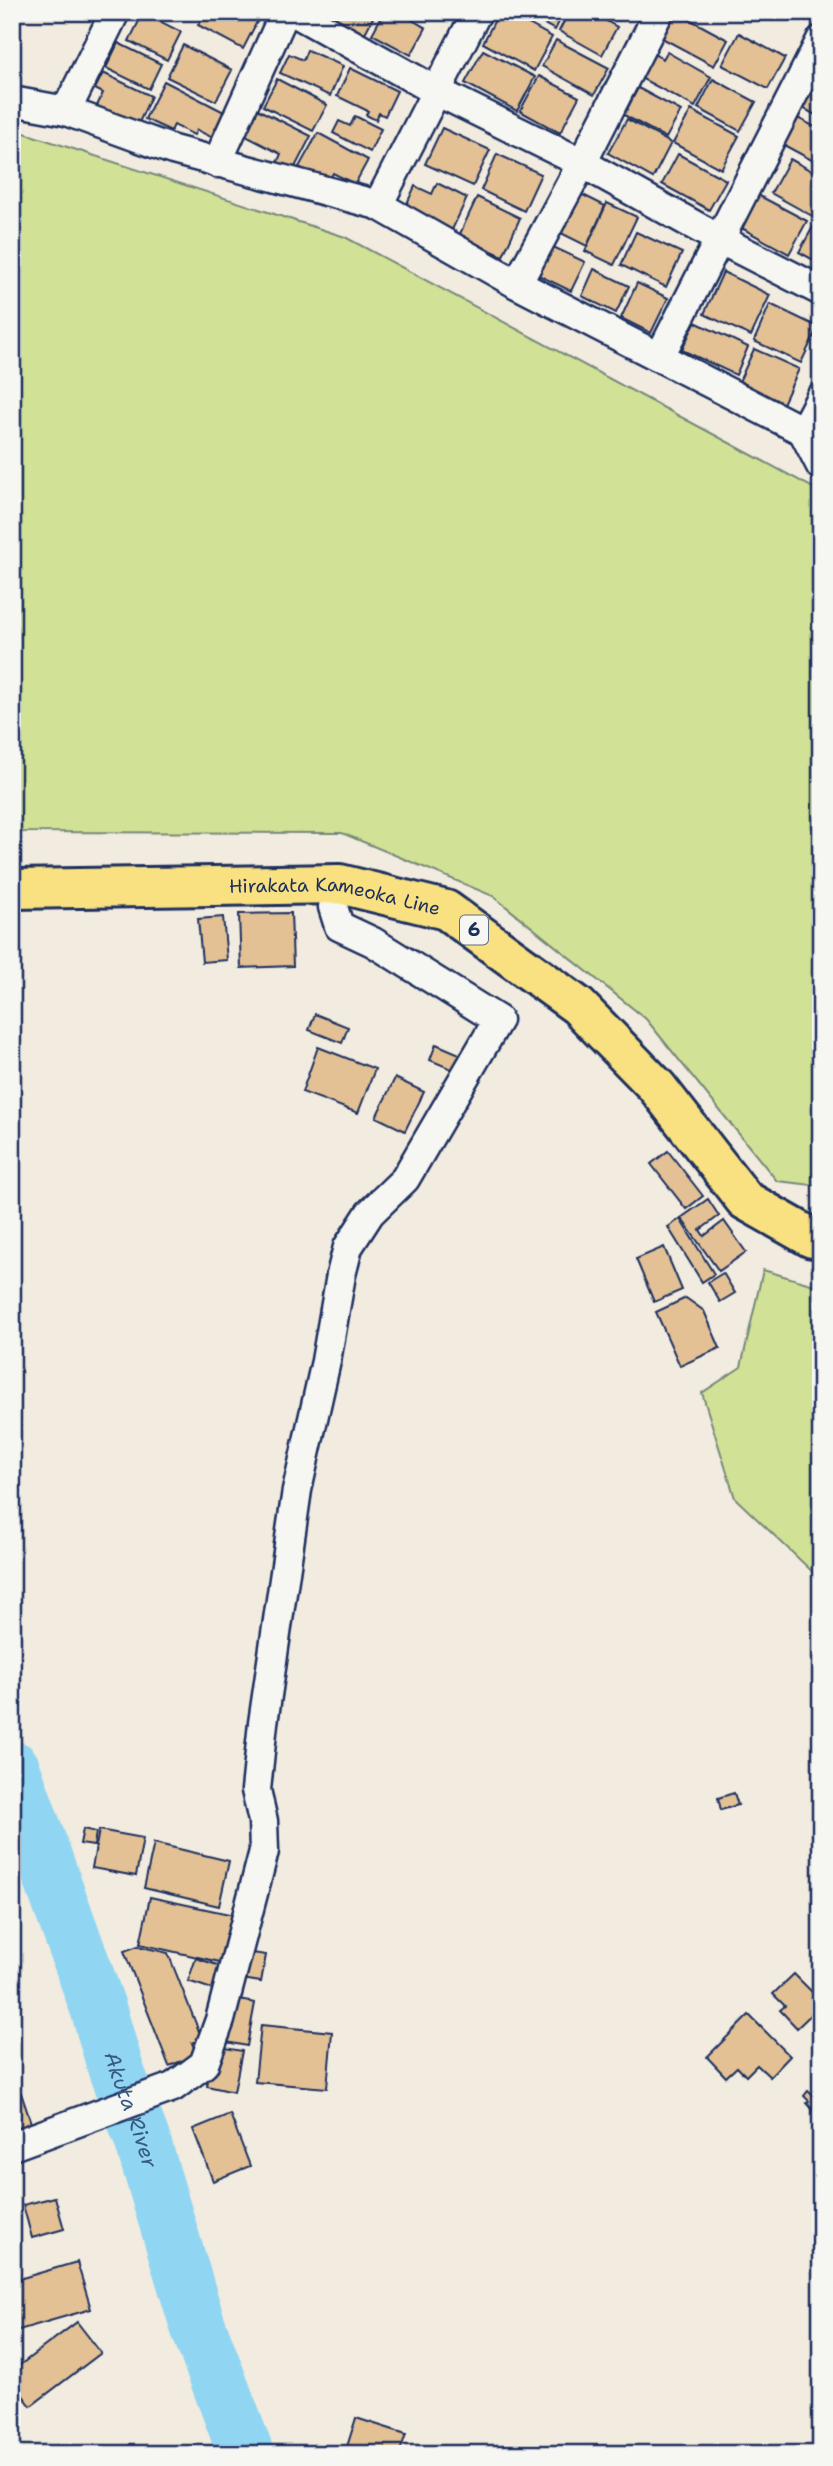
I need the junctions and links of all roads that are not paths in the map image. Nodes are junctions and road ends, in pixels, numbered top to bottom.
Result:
1 (115, 12) edge
2 (285, 12) edge
3 (294, 12) edge
4 (477, 12) edge
5 (659, 12) edge
6 (821, 40) edge
7 (436, 91) junction
8 (12, 101) edge
9 (66, 111) junction
10 (217, 163) junction
11 (582, 163) junction
12 (378, 205) junction
13 (719, 239) junction
14 (517, 284) junction
15 (821, 290) edge
16 (660, 356) junction
17 (821, 397) edge
18 (803, 431) junction
19 (821, 466) edge
20 (340, 884) junction
21 (12, 889) edge
22 (821, 1238) edge
23 (25, 2141) edge

1 - 9 street
2 - 10 street
3 - 7 street
4 - 7 street
5 - 11 street
6 - 13 street
7 - 11 street
7 - 12 street
8 - 9 street
9 - 10 street
10 - 12 street
11 - 13 street
11 - 14 street
12 - 14 street
13 - 15 street
13 - 16 street
14 - 16 street
16 - 18 street
17 - 18 street
18 - 19 street
20 - 21 main road, Hirakata Kameoka Line / 6
20 - 22 main road, Hirakata Kameoka Line / 6
20 - 23 street

